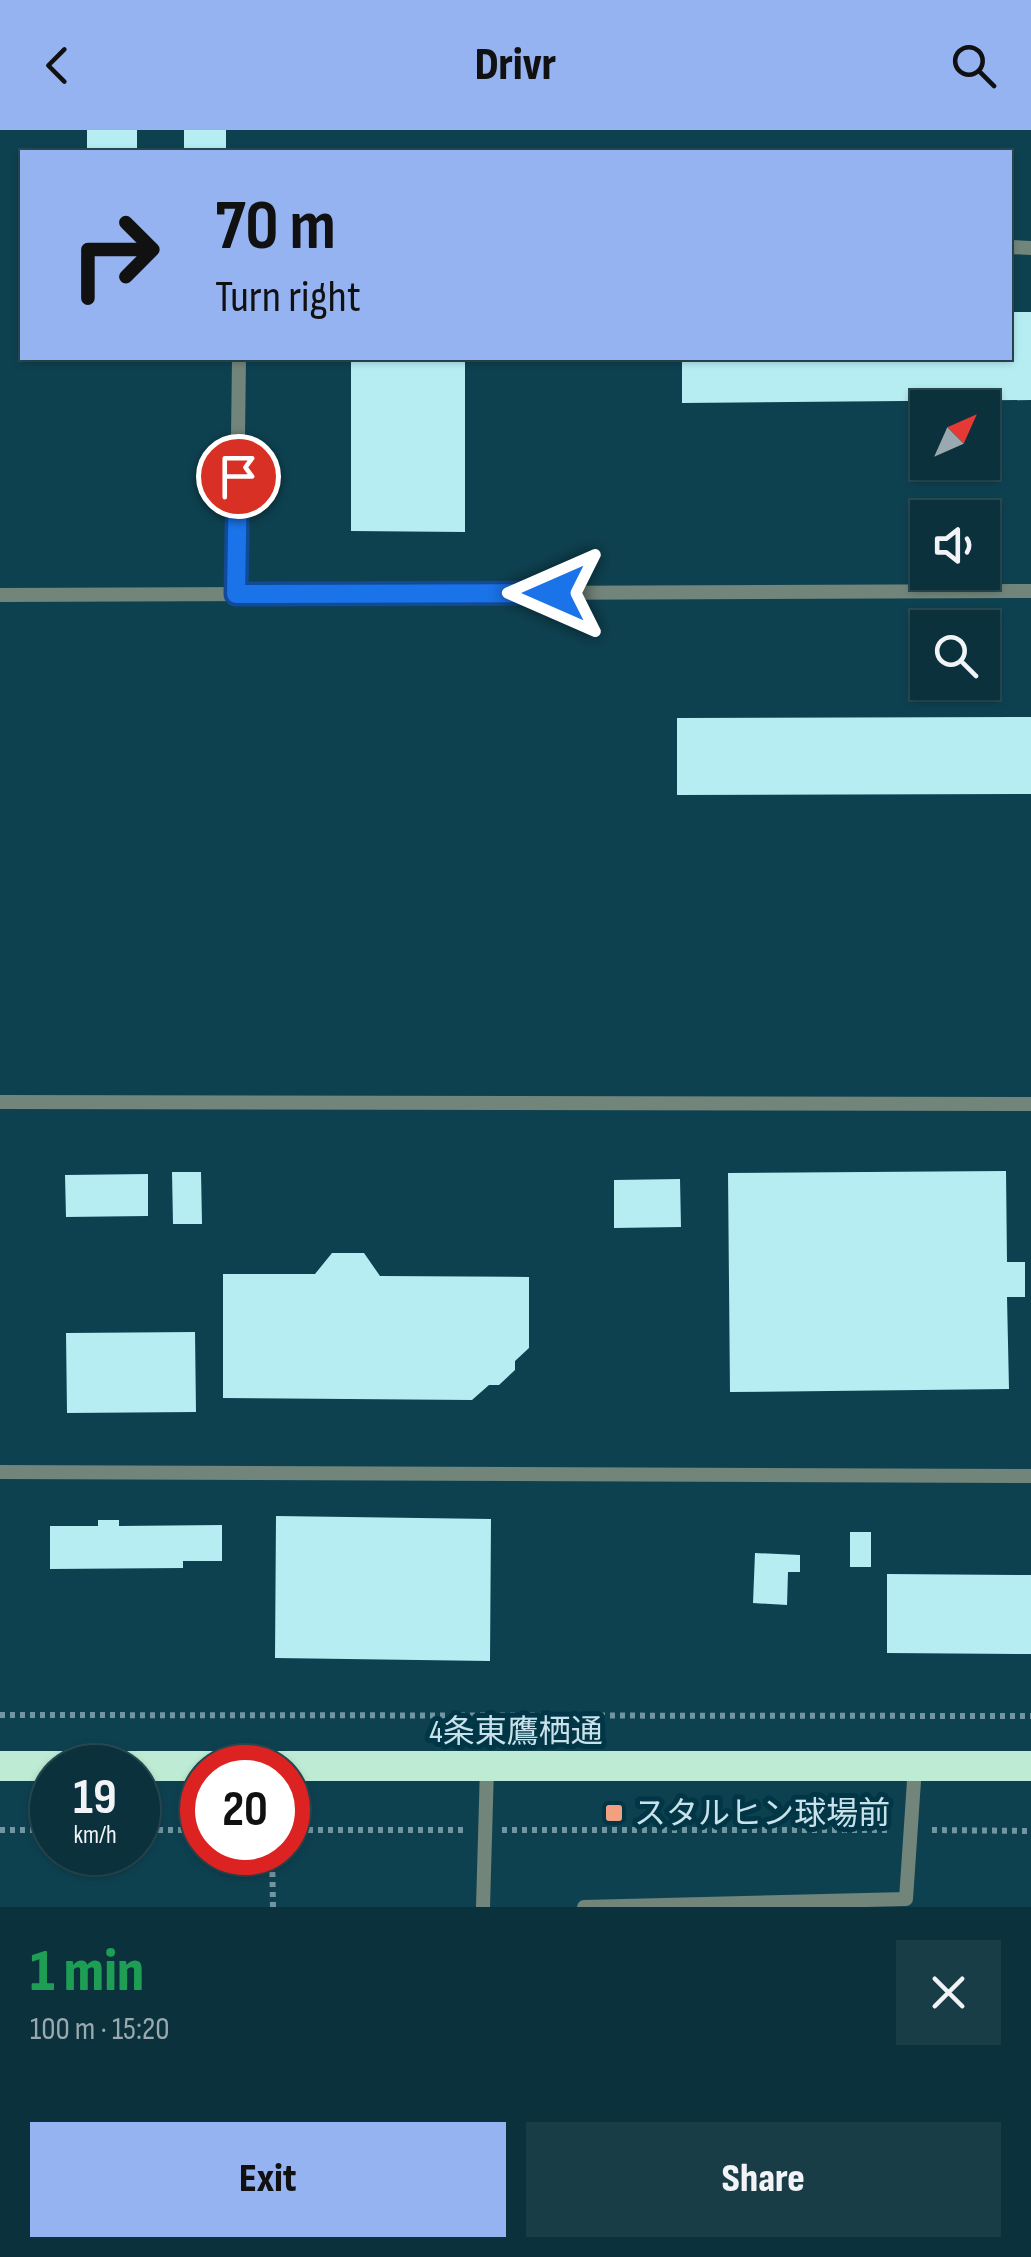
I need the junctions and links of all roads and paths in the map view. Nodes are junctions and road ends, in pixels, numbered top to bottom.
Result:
1 (239, 360) edge
2 (1031, 591) edge
3 (236, 594) junction
4 (0, 595) edge
5 (0, 1102) edge
6 (1031, 1104) edge
7 (0, 1472) edge
8 (1031, 1476) edge
9 (0, 1715) edge
10 (1031, 1716) edge
11 (0, 1766) edge
12 (486, 1766) junction
13 (915, 1766) junction
14 (1031, 1766) edge
15 (0, 1830) edge
16 (30, 1830) edge
17 (310, 1830) edge
18 (479, 1830) dead end
19 (498, 1830) dead end
20 (892, 1830) dead end
21 (932, 1830) dead end
22 (1031, 1830) edge
23 (272, 1875) edge
24 (273, 1907) edge
25 (484, 1907) edge
26 (584, 1907) edge

1 - 3 lane
2 - 3 lane
3 - 4 lane
5 - 6 lane
7 - 8 lane
9 - 10 path
11 - 12 highway, 4条東鷹栖通
12 - 13 highway, 4条東鷹栖通
12 - 25 lane
13 - 14 highway, 4条東鷹栖通
13 - 26 lane
15 - 16 path
17 - 18 path
19 - 20 path
21 - 22 path
23 - 24 path

